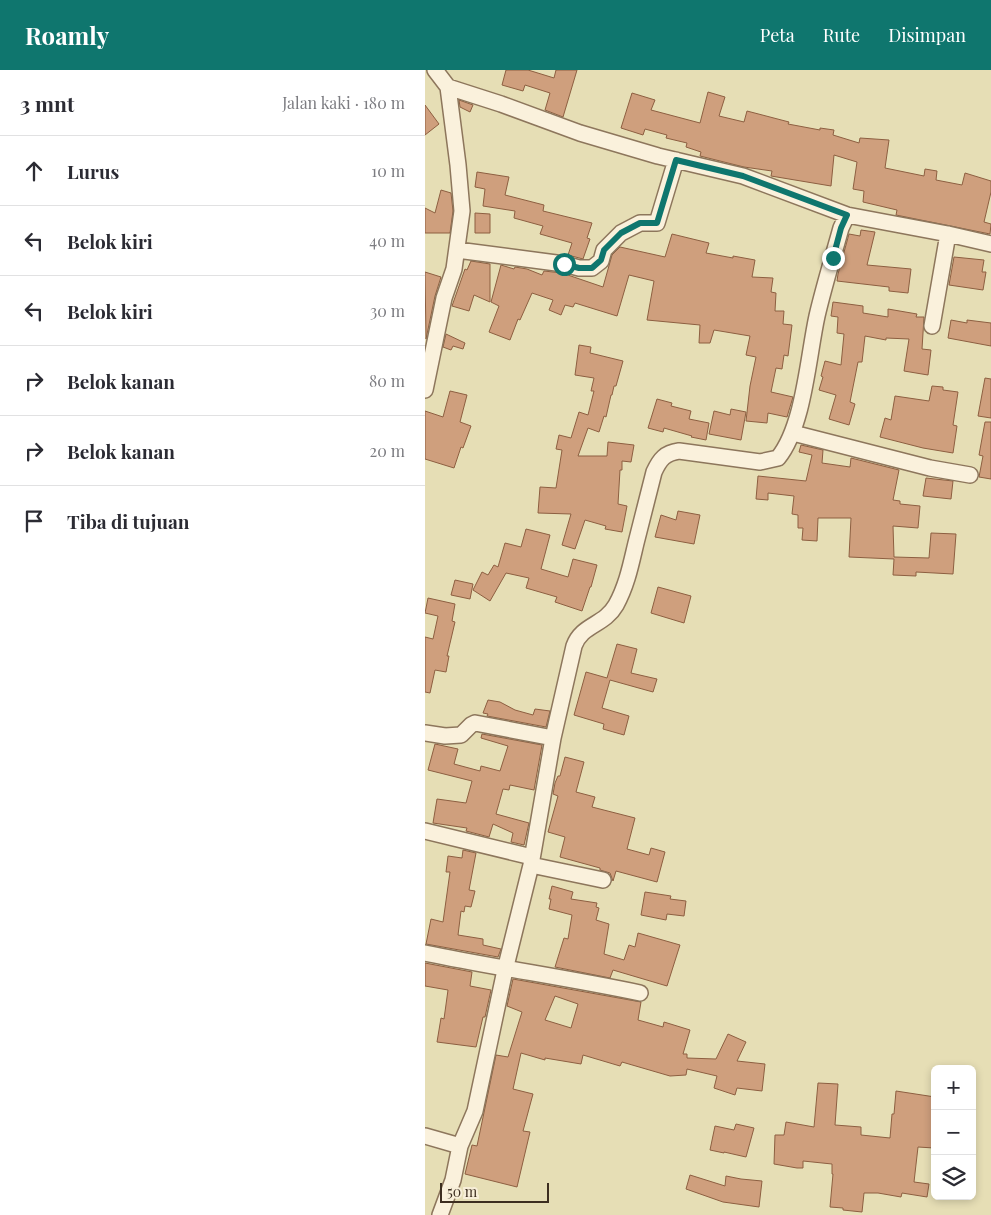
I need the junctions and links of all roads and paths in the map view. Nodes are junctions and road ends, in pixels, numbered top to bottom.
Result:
1 (435, 70) edge
2 (448, 88) junction
3 (676, 160) junction
4 (847, 215) junction
5 (947, 234) junction
6 (991, 244) edge
7 (457, 250) junction
8 (931, 326) dead end
9 (425, 390) edge
10 (793, 433) junction
11 (971, 475) dead end
12 (425, 733) edge
13 (553, 738) junction
14 (425, 831) edge
15 (531, 861) junction
16 (603, 880) dead end
17 (425, 953) edge
18 (505, 970) junction
19 (640, 992) dead end
20 (425, 1136) edge
21 (460, 1146) junction
22 (440, 1215) edge

1 - 2 street
2 - 3 street
2 - 7 street
3 - 4 street
3 - 7 street
4 - 5 street
4 - 10 street
5 - 6 street
5 - 8 street
7 - 9 street
10 - 11 street
10 - 13 street
12 - 13 street
13 - 15 street
14 - 15 street
15 - 16 street
15 - 18 street
17 - 18 street
18 - 19 street
18 - 21 street
20 - 21 street
21 - 22 street

